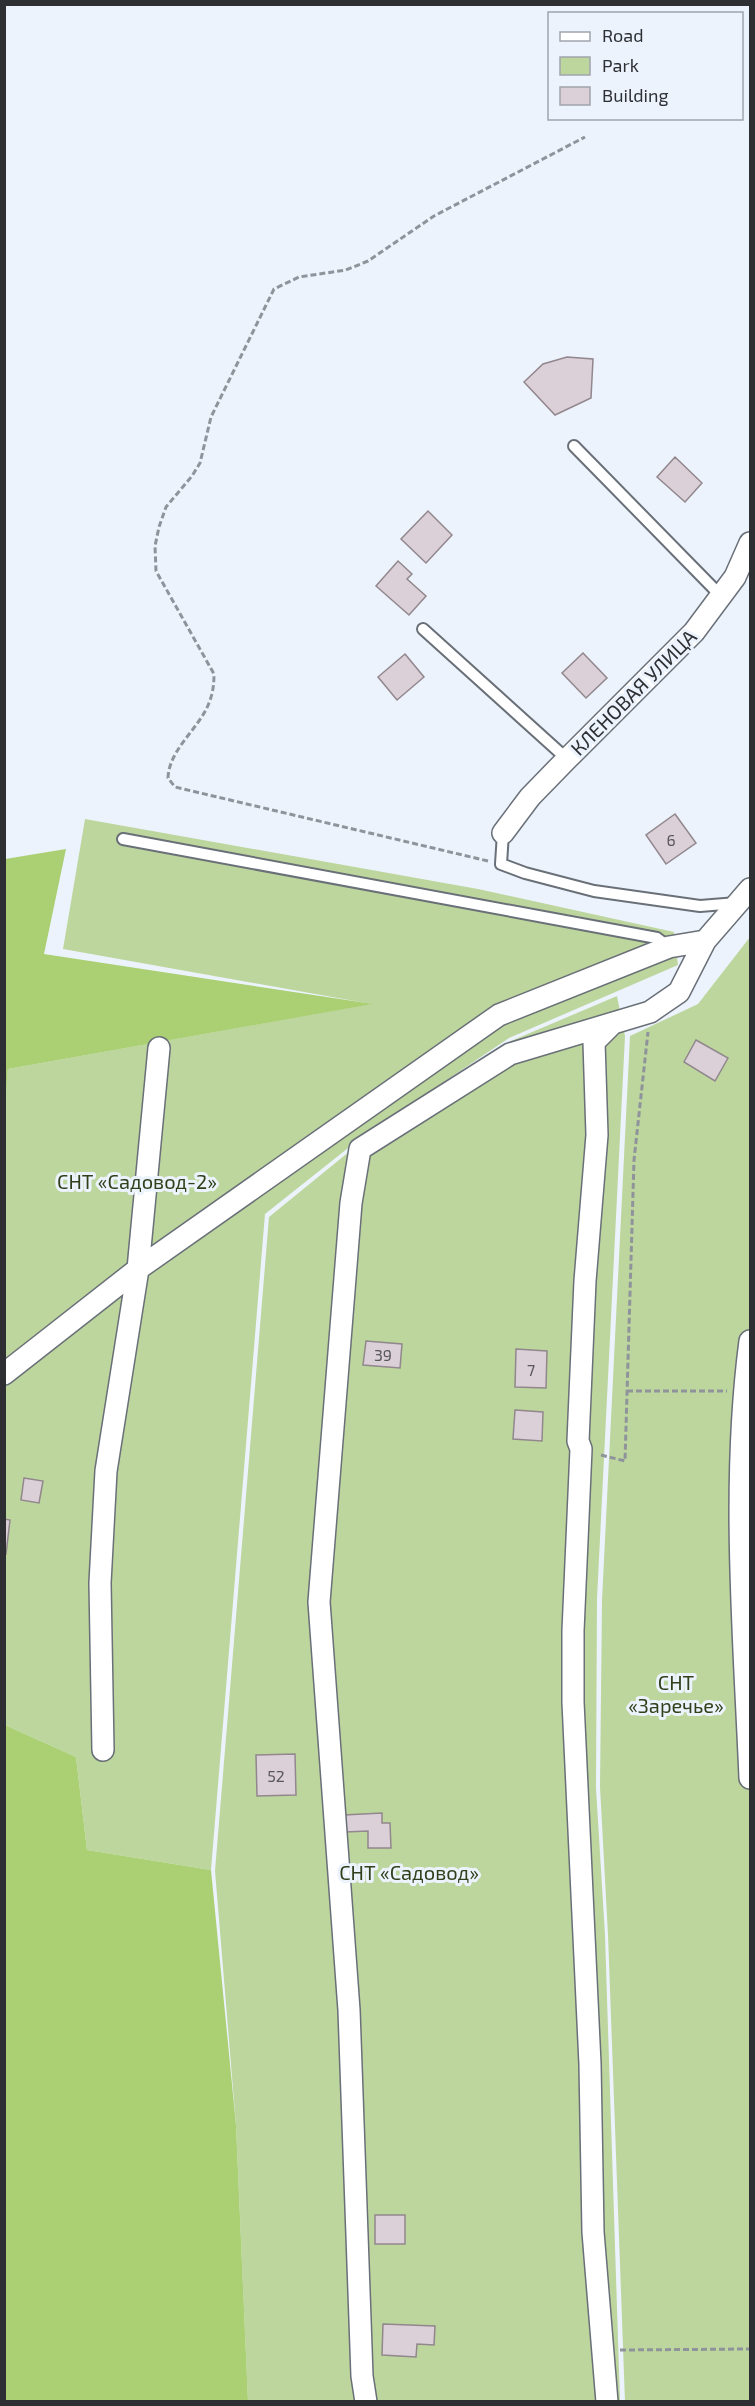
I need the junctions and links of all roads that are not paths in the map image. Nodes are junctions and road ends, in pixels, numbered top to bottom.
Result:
1 (574, 446) dead end
2 (750, 543) edge
3 (721, 596) junction
4 (423, 629) dead end
5 (567, 759) junction
6 (503, 833) joint
7 (123, 839) dead end
8 (744, 896) edge
9 (705, 942) junction
10 (669, 947) junction
11 (615, 1021) junction
12 (159, 1048) dead end
13 (138, 1269) junction
14 (750, 1341) edge
15 (4, 1374) edge
16 (102, 1750) dead end
17 (750, 1778) edge
18 (366, 2402) edge
19 (607, 2402) edge

1 - 3 lane
2 - 3 street, КЛЕНОВАЯ УЛИЦА
3 - 5 street, КЛЕНОВАЯ УЛИЦА
4 - 5 lane
5 - 6 street, КЛЕНОВАЯ УЛИЦА
6 - 8 lane
7 - 10 lane
8 - 9 street
9 - 10 street
9 - 11 street
10 - 13 street
11 - 18 street
11 - 19 street
12 - 13 street
13 - 15 street
13 - 16 street
14 - 17 street

